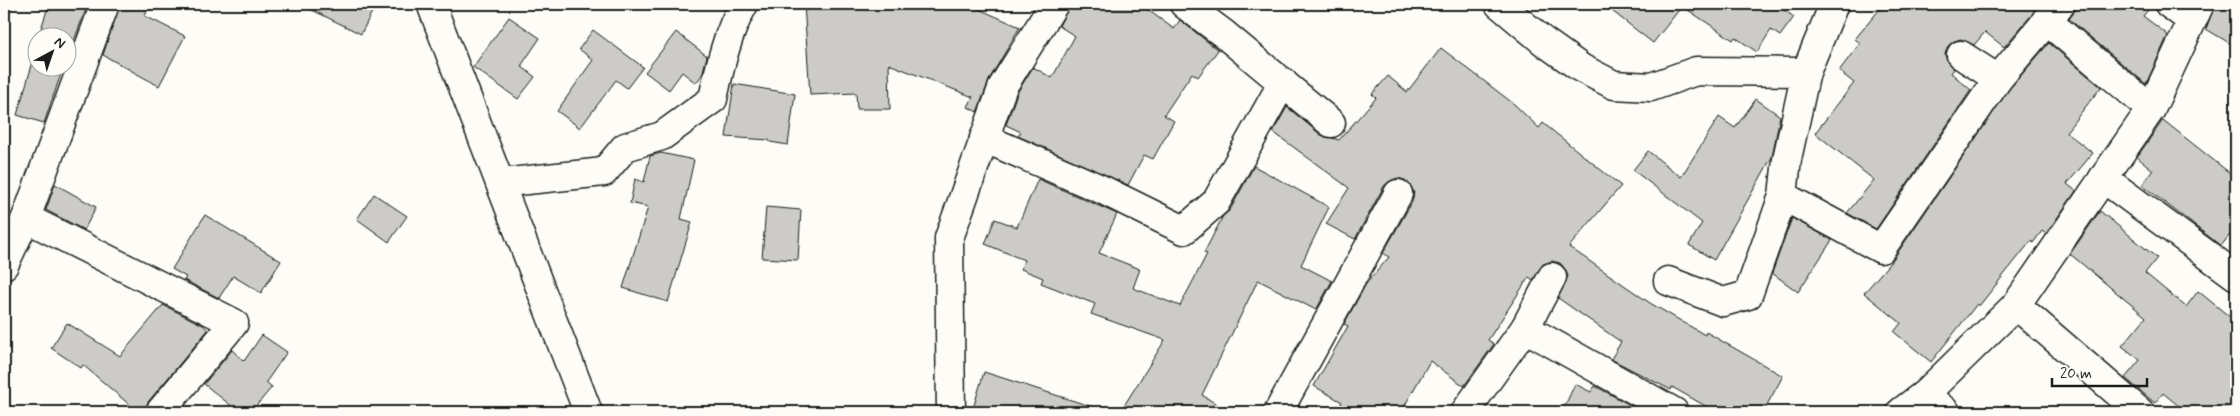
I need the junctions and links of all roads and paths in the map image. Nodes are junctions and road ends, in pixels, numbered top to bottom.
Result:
1 (106, 4) edge
2 (431, 4) edge
3 (744, 4) edge
4 (1054, 4) edge
5 (1184, 4) edge
6 (1499, 4) edge
7 (1834, 4) edge
8 (2169, 4) edge
9 (2054, 12) edge
10 (2195, 12) edge
11 (1961, 55) dead end
12 (1806, 72) junction
13 (1998, 79) junction
14 (1283, 82) junction
15 (2151, 109) junction
16 (1331, 123) dead end
17 (984, 138) junction
18 (2103, 178) junction
19 (500, 183) junction
20 (1398, 194) dead end
21 (1782, 196) junction
22 (26, 218) junction
23 (4, 265) edge
24 (2236, 276) edge
25 (1552, 277) dead end
26 (1668, 281) dead end
27 (2016, 305) junction
28 (1525, 328) junction
29 (1925, 394) junction
30 (1669, 411) edge
31 (160, 412) edge
32 (588, 412) edge
33 (951, 412) edge
34 (1278, 412) edge
35 (1465, 412) edge
36 (1900, 412) edge
37 (1946, 412) edge
38 (2140, 412) edge

1 - 22 street
2 - 19 street
3 - 19 street
4 - 17 street
5 - 14 street
6 - 12 street
7 - 12 street
8 - 10 street
9 - 13 street
9 - 15 street
10 - 15 street
11 - 13 street
12 - 21 street
13 - 21 street
14 - 16 street
14 - 17 street
15 - 18 street
17 - 33 street
18 - 24 street
18 - 27 street
19 - 32 street
20 - 34 street
21 - 26 street
22 - 23 street
22 - 31 street
25 - 28 street
27 - 29 street
27 - 38 street
28 - 30 street
28 - 35 street
29 - 36 street
29 - 37 street

